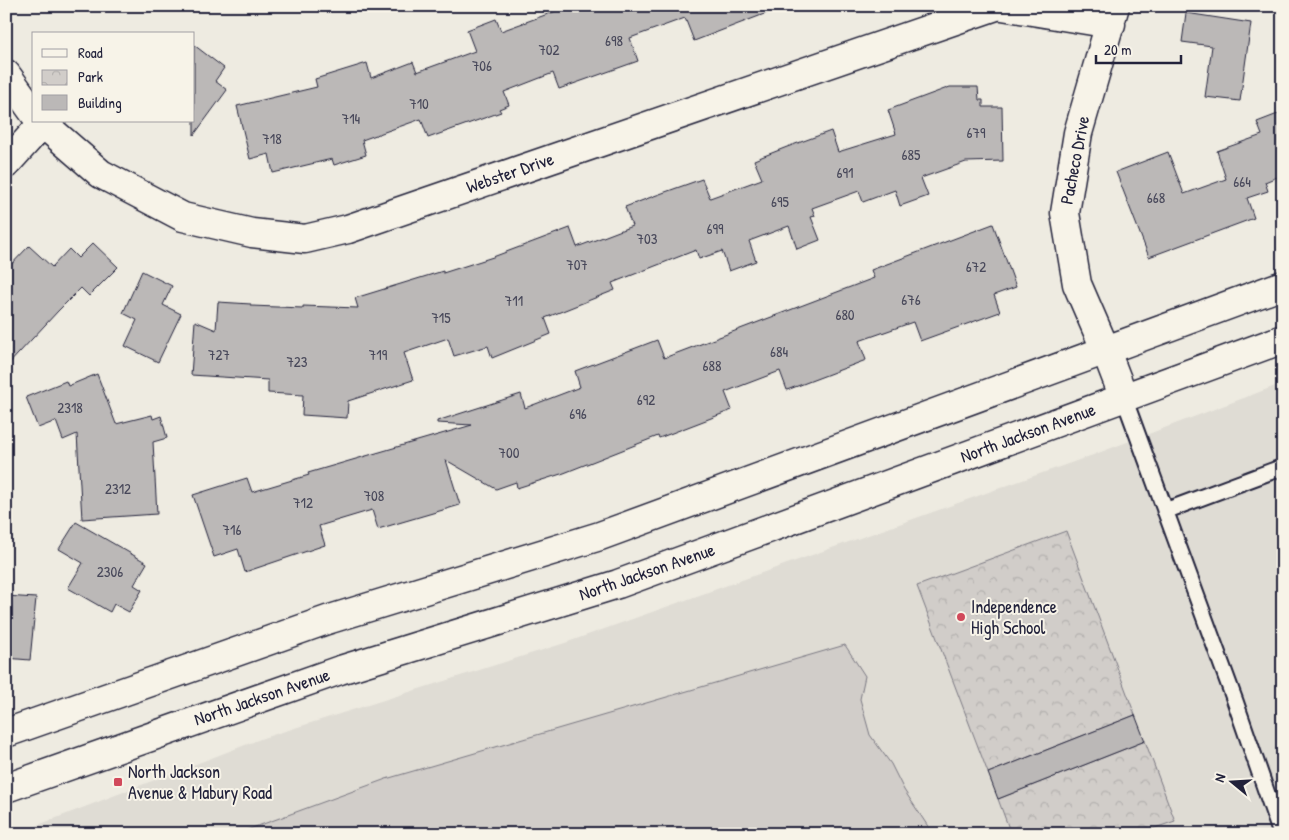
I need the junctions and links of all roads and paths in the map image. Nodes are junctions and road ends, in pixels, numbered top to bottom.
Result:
1 (996, 6) edge
2 (1002, 6) edge
3 (1113, 15) edge
4 (6, 74) edge
5 (32, 111) edge
6 (36, 122) edge
7 (41, 122) edge
8 (6, 164) edge
9 (1283, 285) edge
10 (1283, 339) edge
11 (1106, 351) junction
12 (1124, 398) junction
13 (1283, 467) edge
14 (1165, 511) junction
15 (6, 733) edge
16 (6, 788) edge
17 (1281, 834) edge

1 - 7 main road, Webster Drive
2 - 3 main road
3 - 11 main road, Pacheco Drive
4 - 5 main road, Webster Drive
6 - 8 main road
9 - 11 main road
10 - 12 main road, North Jackson Avenue
11 - 12 main road, Pacheco Drive
11 - 15 main road
12 - 14 lane
12 - 16 main road, North Jackson Avenue
13 - 14 lane
14 - 17 lane

